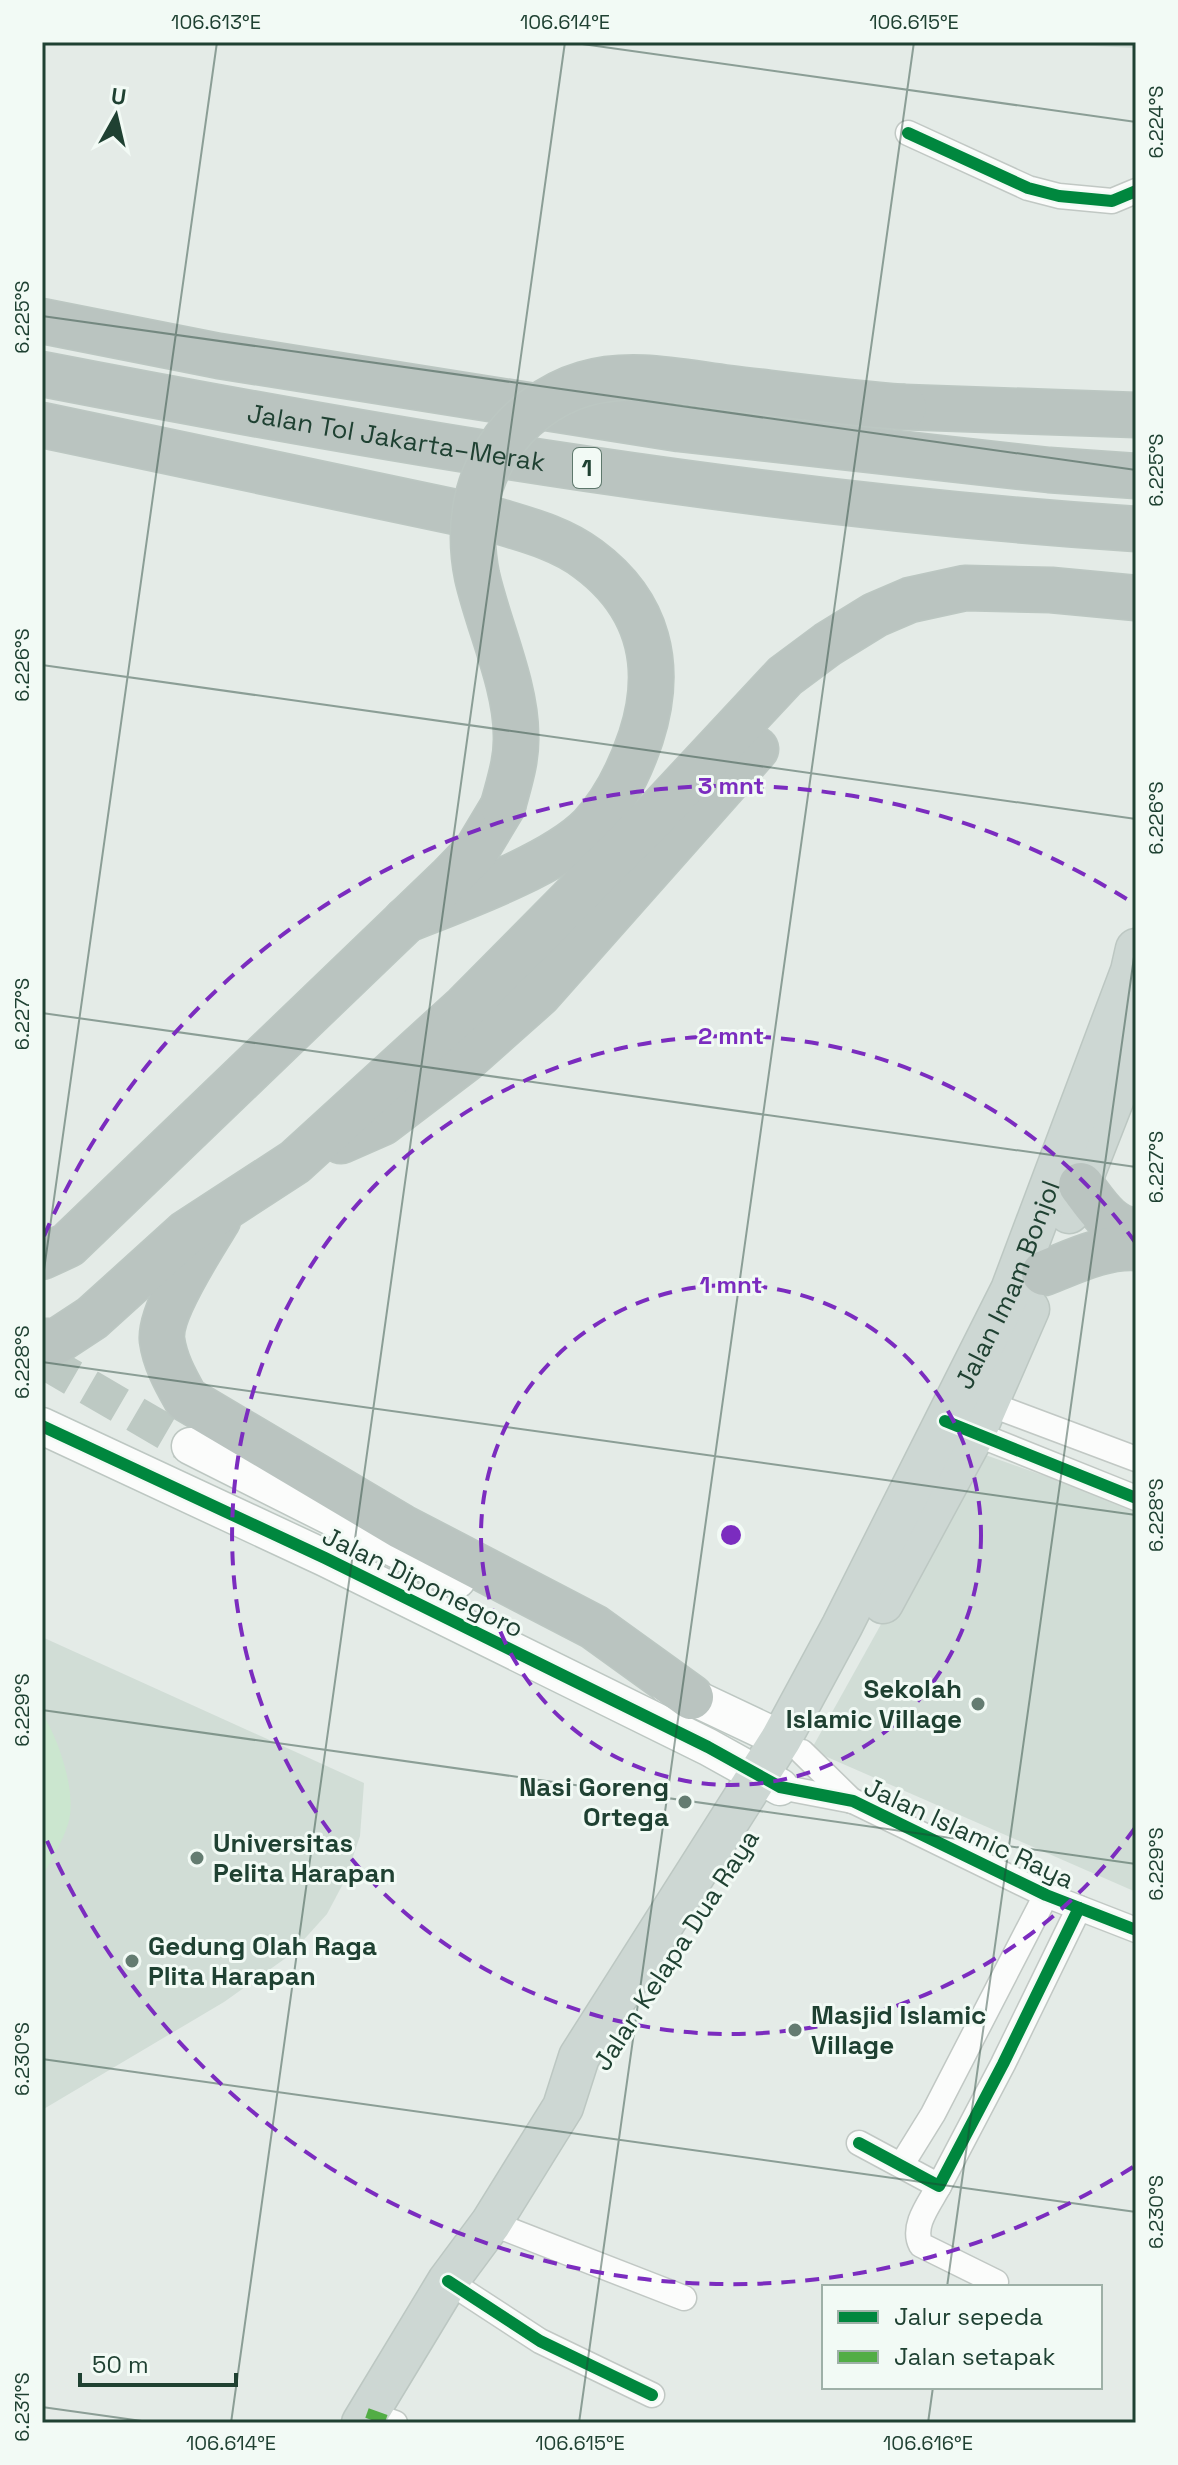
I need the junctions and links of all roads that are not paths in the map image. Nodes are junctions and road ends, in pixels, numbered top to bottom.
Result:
1 (908, 133) dead end
2 (1136, 191) edge
3 (42, 321) edge
4 (42, 374) edge
5 (1136, 415) edge
6 (42, 425) edge
7 (1136, 465) edge
8 (1049, 470) junction
9 (1136, 476) edge
10 (1136, 529) edge
11 (1136, 598) edge
12 (1136, 613) edge
13 (406, 920) junction
14 (1136, 949) edge
15 (1136, 1042) edge
16 (295, 1162) junction
17 (1075, 1199) junction
18 (225, 1208) junction
19 (1132, 1242) edge
20 (42, 1257) edge
21 (1044, 1273) junction
22 (42, 1341) edge
23 (967, 1413) junction
24 (42, 1426) edge
25 (190, 1446) tunnel mouth
26 (1136, 1459) edge
27 (1136, 1498) edge
28 (691, 1697) junction
29 (791, 1746) junction
30 (768, 1781) junction
31 (853, 1801) junction
32 (1046, 1895) junction
33 (1079, 1908) junction
34 (1136, 1930) edge
35 (859, 2143) dead end
36 (902, 2164) junction
37 (939, 2186) junction
38 (491, 2223) junction
39 (448, 2281) junction
40 (996, 2282) dead end
41 (684, 2298) dead end
42 (652, 2395) dead end
43 (375, 2420) edge

1 - 2 street
3 - 8 highway, Jalan Tol Jakarta–Merak / 1
4 - 10 highway, Jalan Tol Jakarta–Merak / 1
5 - 13 highway, bridge
6 - 13 highway
7 - 8 highway
8 - 9 highway, Jalan Tol Jakarta–Merak / 1
11 - 16 highway
12 - 16 highway
13 - 20 highway
14 - 23 main road, Jalan Imam Bonjol
15 - 17 main road, Jalan Imam Bonjol
16 - 18 highway
17 - 19 highway
17 - 21 main road, Jalan Imam Bonjol
18 - 22 highway
18 - 28 highway
19 - 21 highway
21 - 23 main road, Jalan Imam Bonjol
23 - 26 street
23 - 27 street
23 - 29 main road, Jalan Imam Bonjol
24 - 30 street, Jalan Diponegoro
25 - 28 street, Jalan Diponegoro
28 - 29 street, Jalan Diponegoro
29 - 30 main road, Jalan Imam Bonjol
29 - 31 street, Jalan Islamic Raya
30 - 31 street, Jalan Islamic Raya
30 - 38 main road, Jalan Kelapa Dua Raya
31 - 32 street, Jalan Islamic Raya
32 - 33 street, Jalan Islamic Raya
32 - 36 street
33 - 34 street, Jalan Islamic Raya
33 - 37 street
35 - 36 street
36 - 37 street
37 - 40 street
38 - 39 main road, Jalan Kelapa Dua Raya
38 - 41 street
39 - 42 street
39 - 43 main road, Jalan Kelapa Dua Raya

